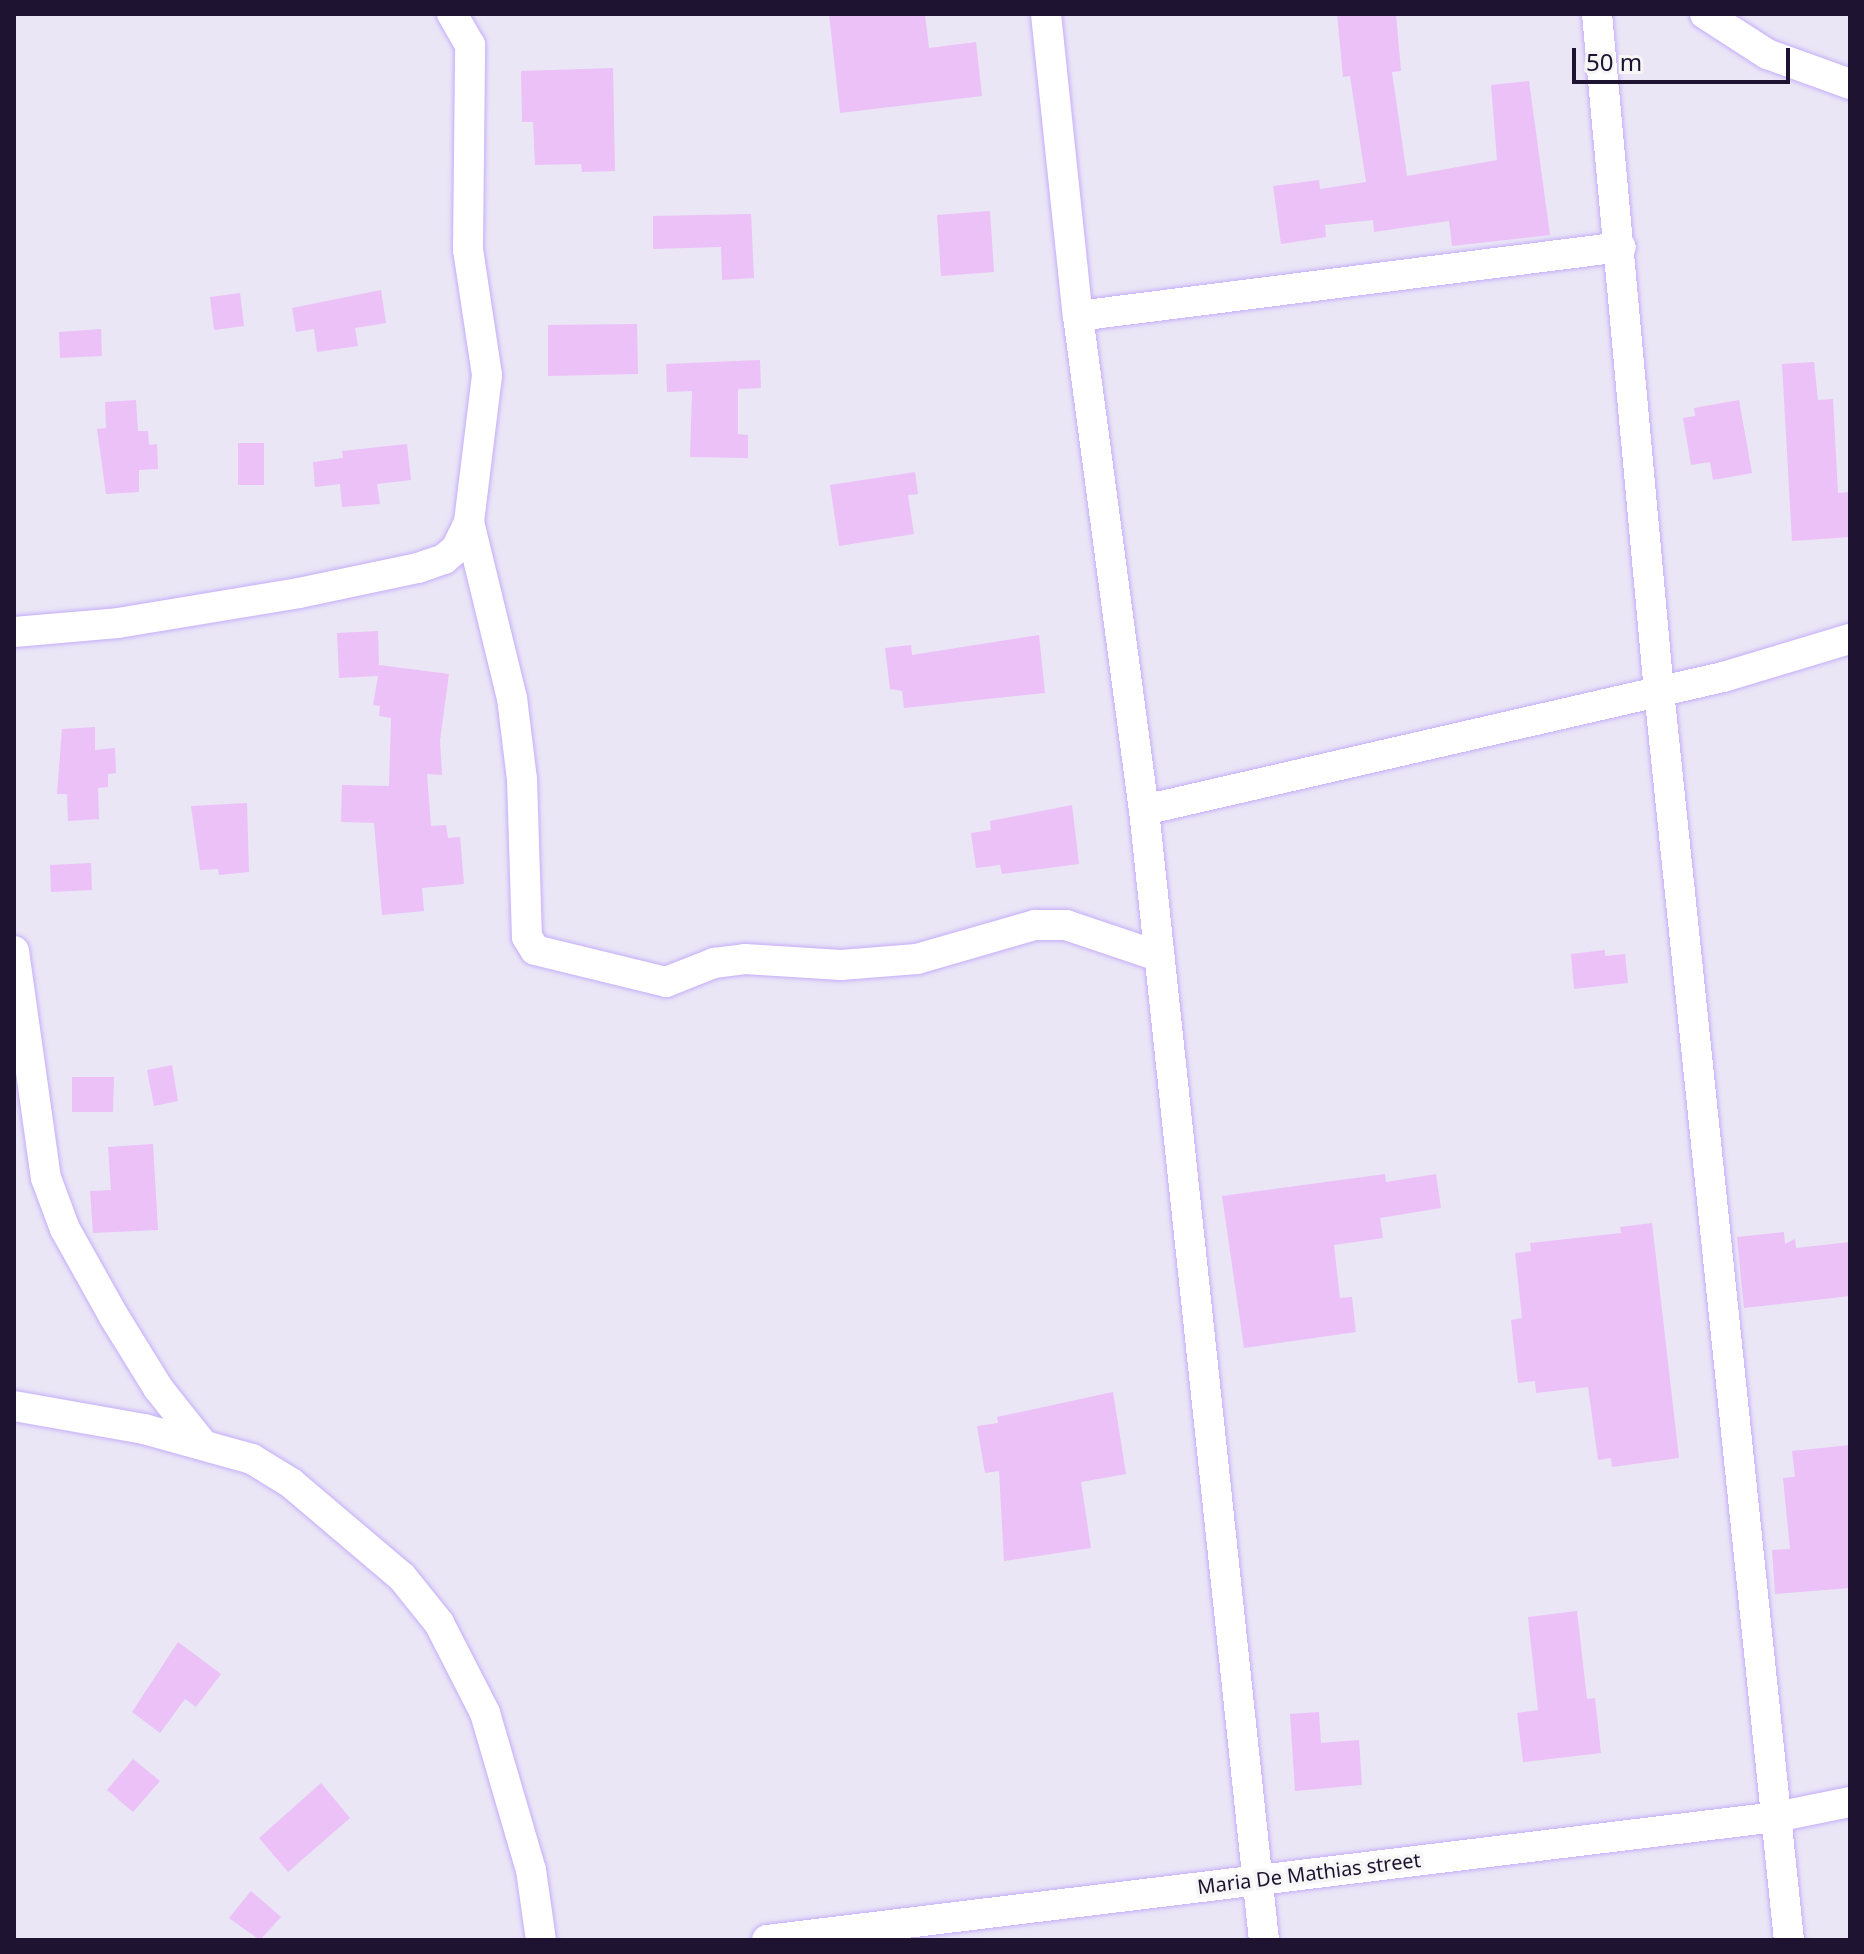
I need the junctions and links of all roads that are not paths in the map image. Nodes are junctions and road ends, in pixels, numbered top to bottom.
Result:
1 (452, 14) edge
2 (1046, 14) edge
3 (1597, 14) edge
4 (1705, 14) edge
5 (1850, 84) edge
6 (1621, 247) junction
7 (1078, 316) junction
8 (469, 522) junction
9 (14, 632) edge
10 (1850, 639) edge
11 (1659, 691) junction
12 (1144, 810) junction
13 (14, 951) edge
14 (1158, 956) junction
15 (14, 1406) edge
16 (201, 1442) junction
17 (1850, 1802) edge
18 (1776, 1817) junction
19 (1258, 1879) junction
20 (541, 1940) edge
21 (767, 1940) edge
22 (1264, 1940) edge
23 (1789, 1940) edge

1 - 8 street
2 - 7 street
3 - 6 street
4 - 5 street
6 - 7 street
6 - 11 street
7 - 12 street
8 - 9 street
8 - 14 street
10 - 11 street
11 - 12 street
11 - 18 street
12 - 14 street
13 - 16 street
14 - 19 street
15 - 16 street
16 - 20 street
17 - 18 street, Maria De Mathias street
18 - 19 street, Maria De Mathias street
18 - 23 street
19 - 21 street, Maria De Mathias street
19 - 22 street

